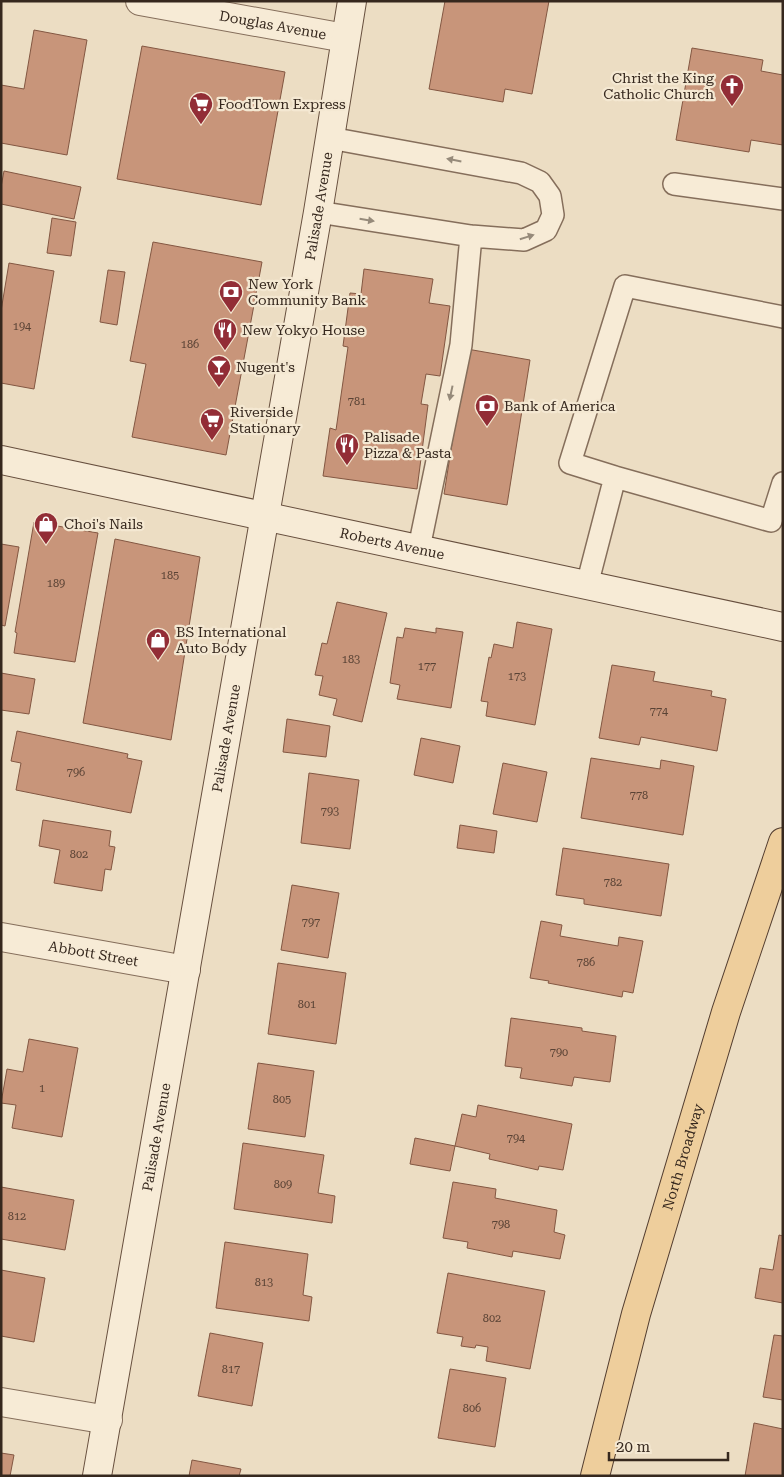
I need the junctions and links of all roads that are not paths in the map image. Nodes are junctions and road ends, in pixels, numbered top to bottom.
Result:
1 (140, 1) edge
2 (352, 1) edge
3 (345, 38) junction
4 (330, 138) junction
5 (674, 184) dead end
6 (783, 199) edge
7 (318, 212) junction
8 (471, 236) junction
9 (783, 317) edge
10 (1, 460) edge
11 (615, 478) junction
12 (783, 483) edge
13 (265, 516) junction
14 (419, 548) junction
15 (587, 585) junction
16 (783, 627) edge
17 (783, 842) edge
18 (1, 937) edge
19 (186, 970) junction
20 (1, 1402) edge
21 (108, 1420) junction
22 (97, 1476) edge
23 (594, 1476) edge

1 - 3 street, Douglas Avenue
2 - 3 street, Palisade Avenue
3 - 4 street, Palisade Avenue
4 - 7 street, Palisade Avenue
8 -> 4 lane
5 - 6 lane
7 -> 8 lane
7 - 13 street, Palisade Avenue
8 -> 14 lane
9 - 11 lane
10 - 13 street, Roberts Avenue
11 - 12 lane
11 - 15 lane
13 - 14 street, Roberts Avenue
13 - 19 street, Palisade Avenue
14 - 15 street, Roberts Avenue
15 - 16 street, Roberts Avenue
17 - 23 main road, North Broadway
18 - 19 street, Abbott Street
19 - 21 street, Palisade Avenue
20 - 21 street
21 - 22 street, Palisade Avenue

